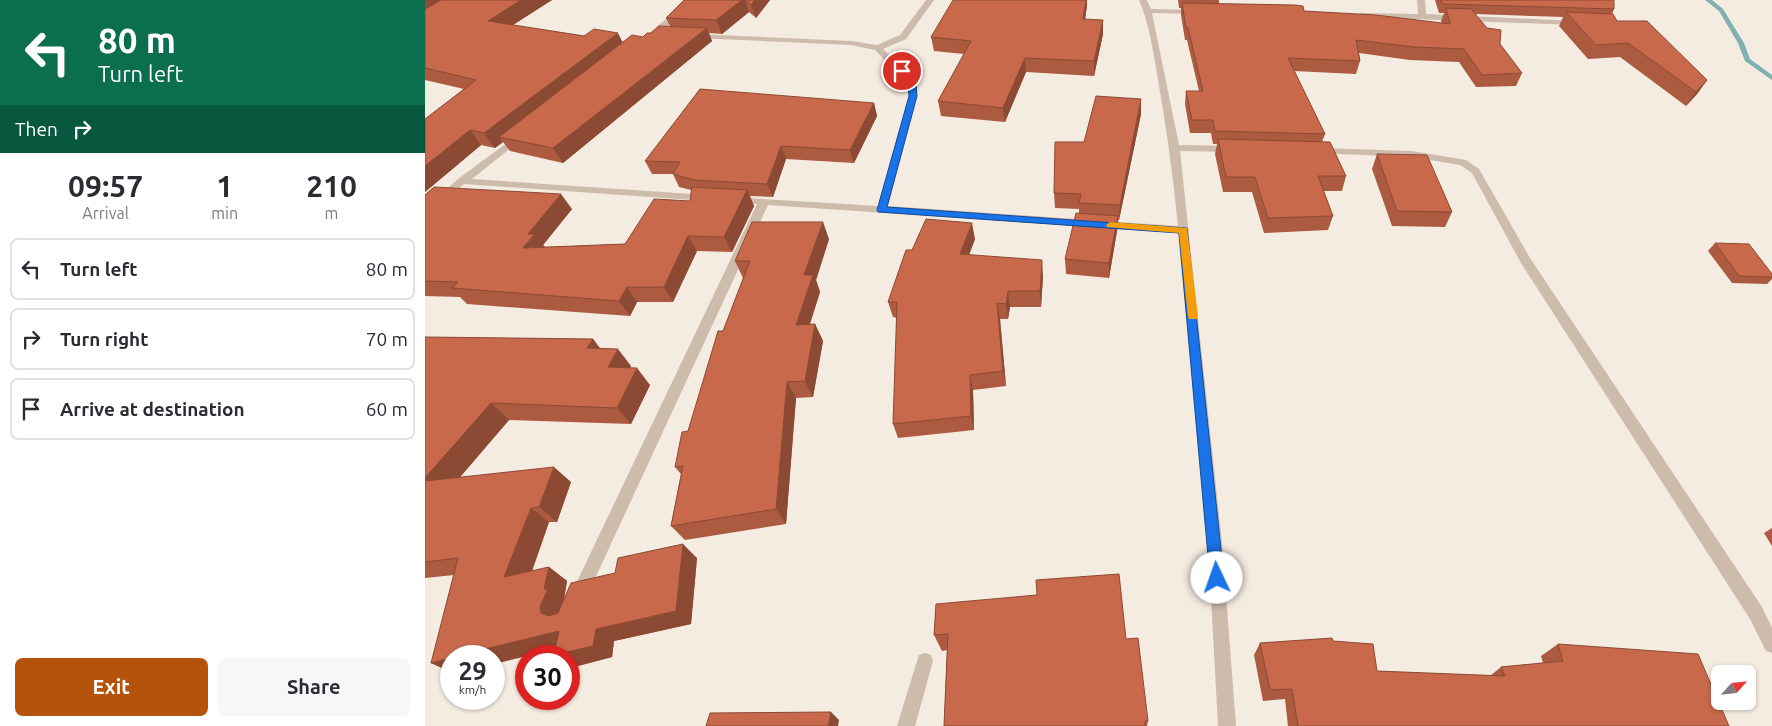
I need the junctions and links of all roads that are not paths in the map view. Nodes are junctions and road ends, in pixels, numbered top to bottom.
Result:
1 (694, 0) edge
2 (930, 0) edge
3 (1421, 0) edge
4 (1146, 6) edge
5 (1207, 12) edge
6 (1356, 14) edge
7 (1422, 16) junction
8 (1588, 24) edge
9 (669, 36) edge
10 (687, 36) edge
11 (878, 48) junction
12 (525, 132) edge
13 (1175, 148) junction
14 (1243, 149) edge
15 (1310, 150) edge
16 (462, 181) junction
17 (764, 201) junction
18 (882, 210) junction
19 (425, 214) edge
20 (1183, 230) junction
21 (573, 610) edge
22 (1772, 645) edge
23 (925, 661) dead end
24 (906, 726) edge
25 (1227, 726) edge

1 - 9 street
2 - 11 street
3 - 7 street
4 - 5 street
4 - 13 street
6 - 7 street
7 - 8 street
10 - 11 street
11 - 18 street
12 - 16 street
13 - 14 street
13 - 20 street
15 - 22 street
16 - 17 street
16 - 19 street
17 - 18 street
17 - 21 street
18 - 20 street
20 - 25 street
23 - 24 street

